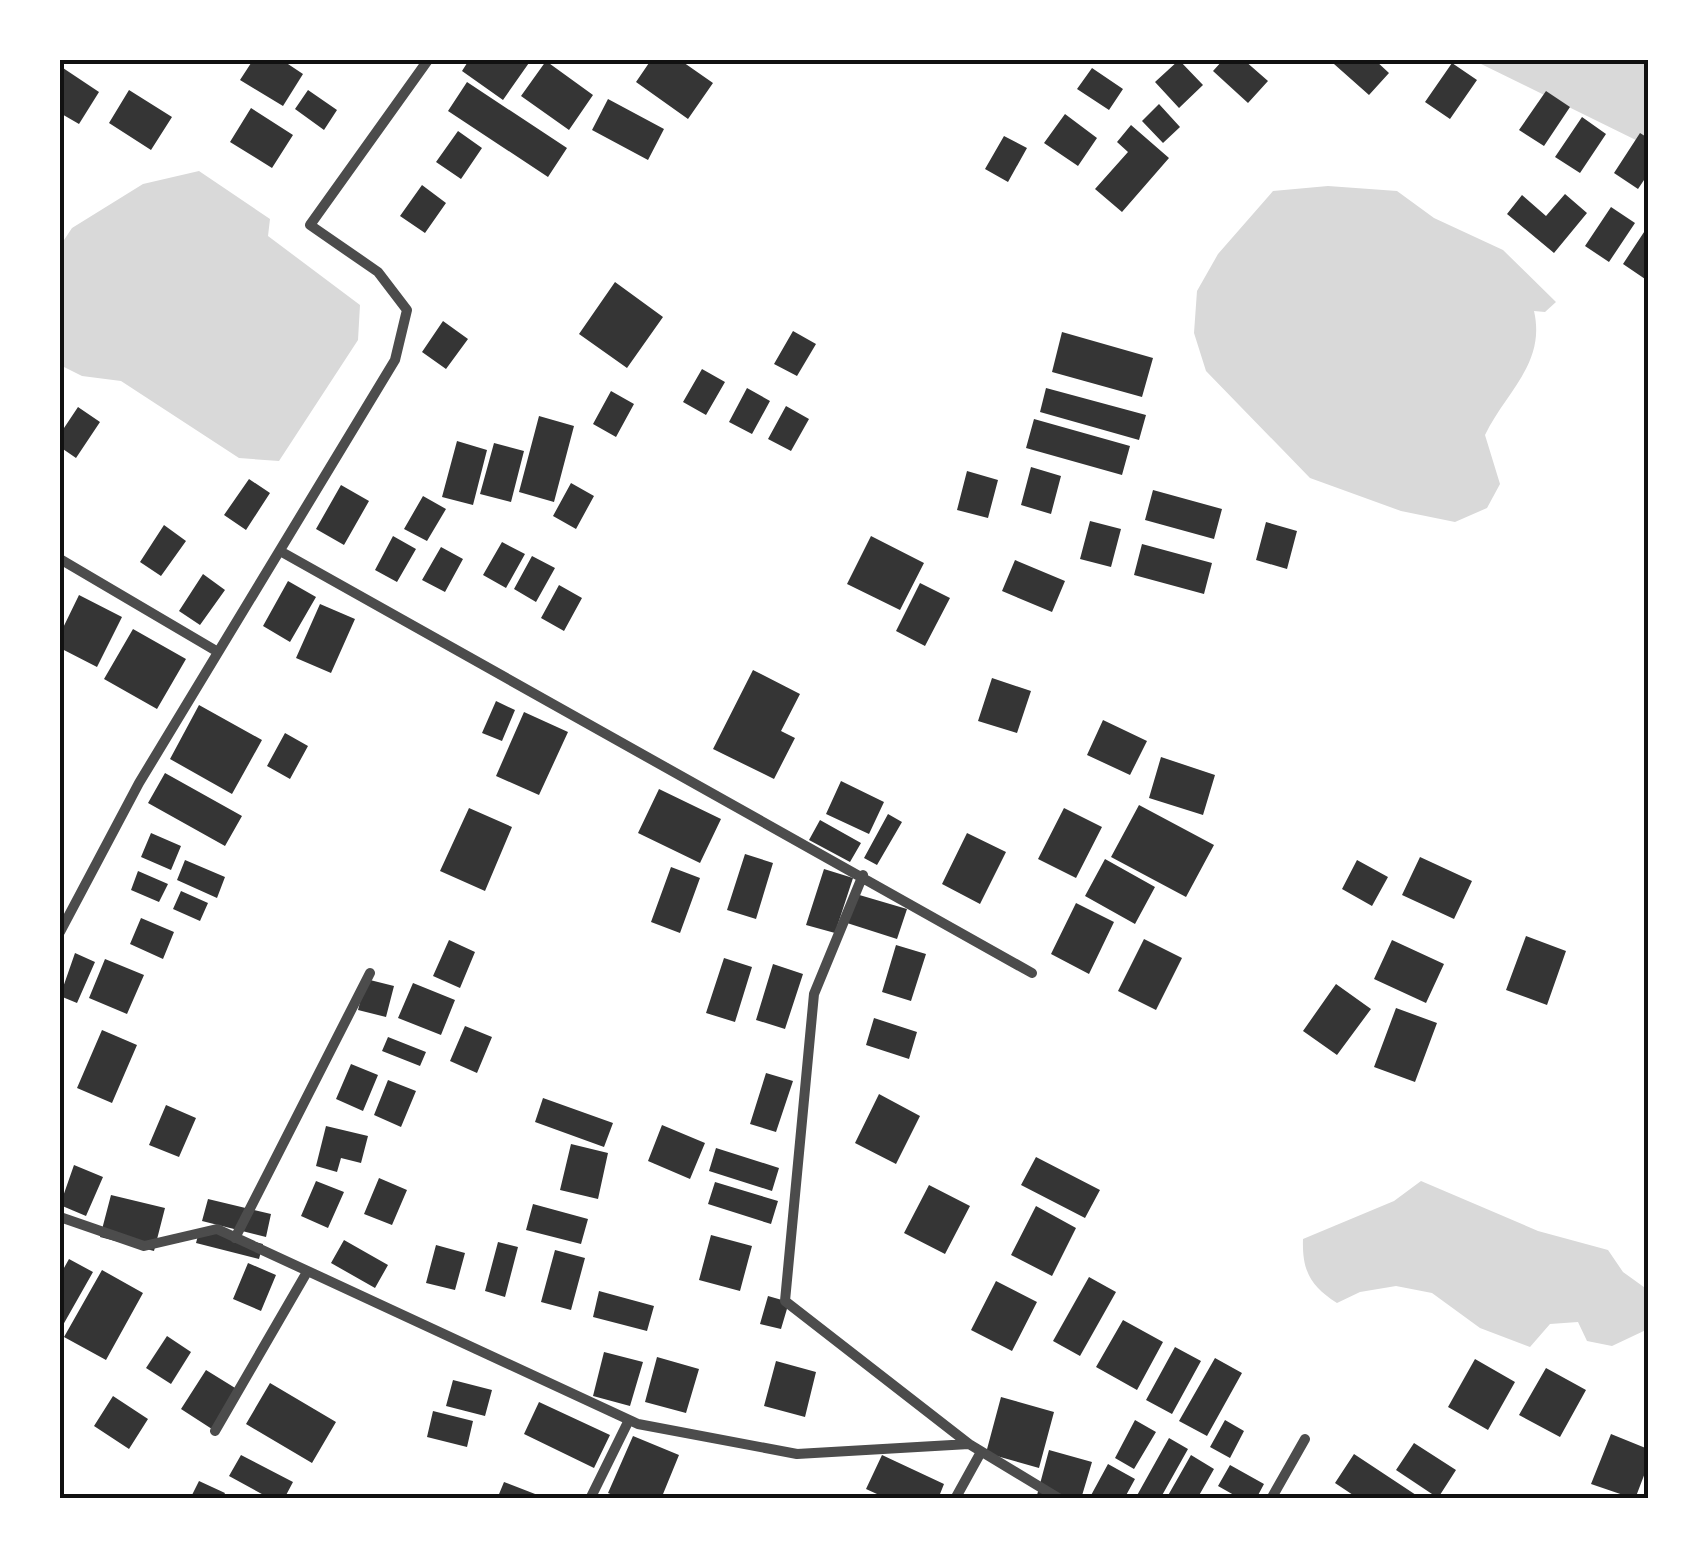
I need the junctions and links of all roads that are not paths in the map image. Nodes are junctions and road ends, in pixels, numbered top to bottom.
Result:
1 (428, 60) edge
2 (280, 550) junction
3 (60, 559) edge
4 (218, 652) junction
5 (863, 875) junction
6 (60, 932) edge
7 (370, 973) dead end
8 (1032, 974) dead end
9 (60, 1217) edge
10 (235, 1238) junction
11 (307, 1272) junction
12 (630, 1420) junction
13 (215, 1431) dead end
14 (1306, 1440) dead end
15 (969, 1444) junction
16 (981, 1452) junction
17 (590, 1499) edge
18 (955, 1499) edge
19 (1060, 1499) edge
20 (1271, 1499) edge

1 - 2 street
2 - 4 street
2 - 5 street
3 - 4 street
4 - 6 street
5 - 8 street
5 - 15 street
7 - 10 street
9 - 10 street
10 - 11 street
11 - 12 street
11 - 13 street
12 - 15 street
12 - 17 street
14 - 20 street
15 - 16 street
16 - 18 street
16 - 19 street

